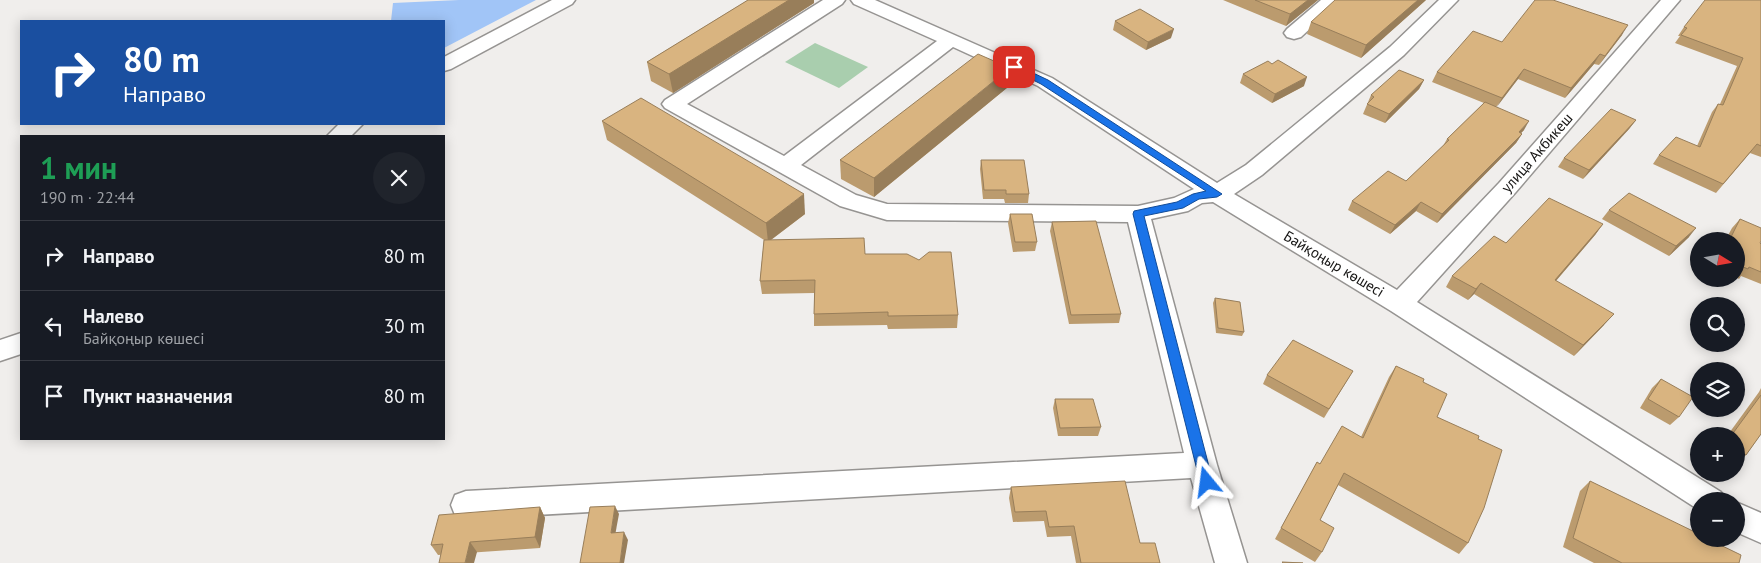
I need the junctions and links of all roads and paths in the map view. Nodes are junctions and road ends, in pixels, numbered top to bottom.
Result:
1 (566, 0) edge
2 (836, 0) edge
3 (860, 0) edge
4 (1332, 0) edge
5 (1449, 0) edge
6 (1671, 0) edge
7 (1294, 32) dead end
8 (950, 40) junction
9 (445, 64) edge
10 (351, 125) edge
11 (339, 135) edge
12 (784, 167) junction
13 (1217, 194) junction
14 (1138, 214) junction
15 (1400, 304) junction
16 (20, 343) edge
17 (0, 351) edge
18 (1202, 465) junction
19 (1696, 492) edge
20 (466, 505) dead end
21 (1745, 521) edge
22 (1761, 529) edge
23 (1231, 563) edge

1 - 9 street
2 - 12 street
3 - 8 street, Байқоңыр көшесі
4 - 7 street
5 - 13 street
6 - 15 street, улица Акбикеш
8 - 12 street
8 - 13 street, Байқоңыр көшесі
10 - 11 street
12 - 14 street
13 - 14 street
13 - 15 street, Байқоңыр көшесі
14 - 18 street
15 - 19 street, Байқоңыр көшесі
16 - 17 street
18 - 20 street
18 - 23 street
21 - 22 street

